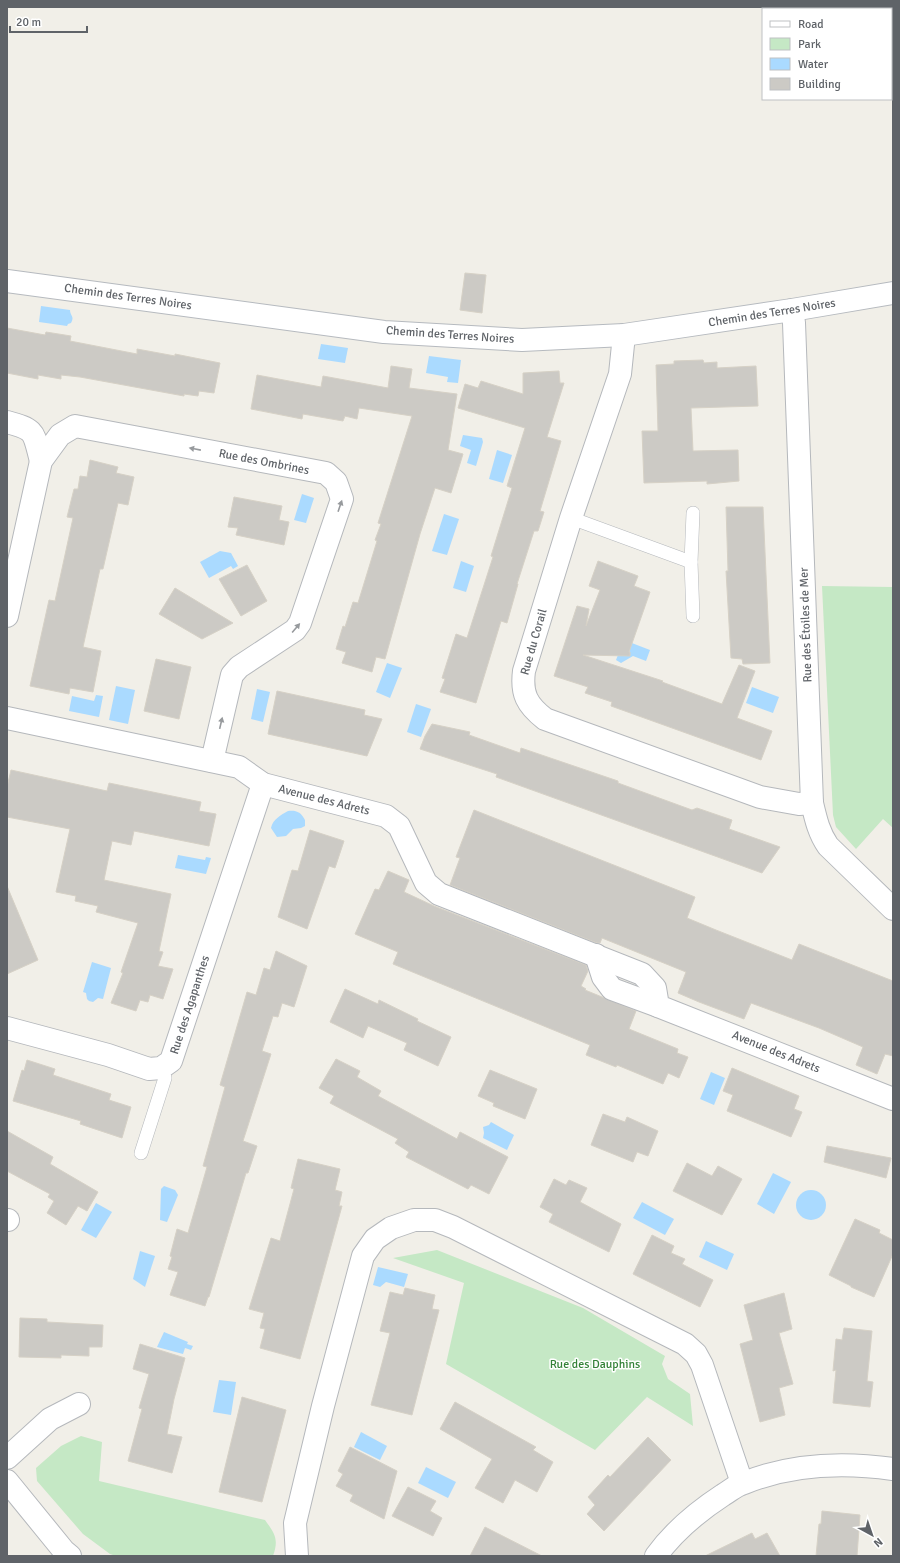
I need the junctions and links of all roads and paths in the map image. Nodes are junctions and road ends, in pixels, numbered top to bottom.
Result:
1 (7, 281) edge
2 (893, 293) edge
3 (792, 310) junction
4 (624, 335) junction
5 (7, 422) edge
6 (42, 461) junction
7 (693, 513) dead end
8 (571, 518) junction
9 (691, 562) junction
10 (7, 616) edge
11 (693, 616) dead end
12 (7, 718) edge
13 (212, 762) junction
14 (263, 784) junction
15 (812, 804) junction
16 (893, 909) edge
17 (7, 1028) edge
18 (161, 1068) junction
19 (893, 1099) edge
20 (141, 1153) dead end
21 (78, 1404) dead end
22 (7, 1458) edge
23 (893, 1469) edge
24 (7, 1481) edge
25 (742, 1483) junction
26 (70, 1556) edge
27 (297, 1556) edge
28 (656, 1556) edge

1 - 4 street, Chemin des Terres Noires
2 - 3 street, Chemin des Terres Noires
3 - 4 street, Chemin des Terres Noires
3 - 15 street, Rue des Étoiles de Mer
4 - 8 street, Rue du Corail
5 - 6 street
6 - 10 street, Rue des Ombrines
13 -> 6 street, Rue des Ombrines
7 - 9 lane
8 - 9 lane
8 - 15 street, Rue du Corail
9 - 11 lane
12 - 13 street, Avenue des Adrets
13 - 14 street, Avenue des Adrets
14 - 18 street, Rue des Agapanthes
14 - 19 street, Avenue des Adrets
15 - 16 street, Rue des Étoiles de Mer
17 - 18 street, Rue des Agapanthes
18 - 20 lane
21 - 22 street
23 - 25 street
24 - 26 street
25 - 27 street
25 - 28 street

